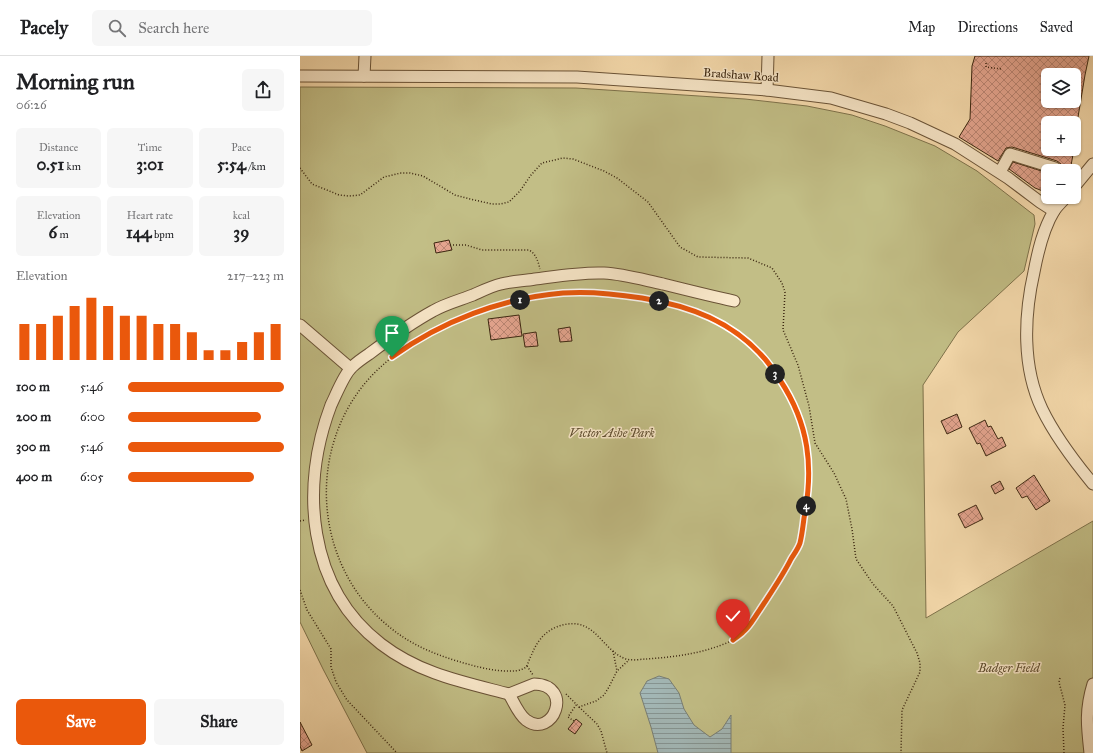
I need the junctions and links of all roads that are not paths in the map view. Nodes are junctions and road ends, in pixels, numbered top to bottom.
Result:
1 (365, 56) edge
2 (768, 56) edge
3 (300, 76) edge
4 (364, 76) junction
5 (767, 90) junction
6 (1042, 164) edge
7 (1093, 164) edge
8 (1000, 172) junction
9 (1081, 179) edge
10 (1060, 204) edge
11 (1054, 211) junction
12 (734, 301) dead end
13 (300, 325) edge
14 (350, 368) junction
15 (1093, 484) edge
16 (1093, 684) edge
17 (509, 694) dead end
18 (1090, 753) edge

1 - 4 street
2 - 5 street
3 - 4 street, Bradshaw Road
4 - 5 street, Bradshaw Road
5 - 8 street, Bradshaw Road
6 - 8 street
7 - 9 street
8 - 11 street, Bradshaw Road
10 - 11 street
11 - 15 street
12 - 14 street
13 - 14 street
14 - 17 street
16 - 18 street

